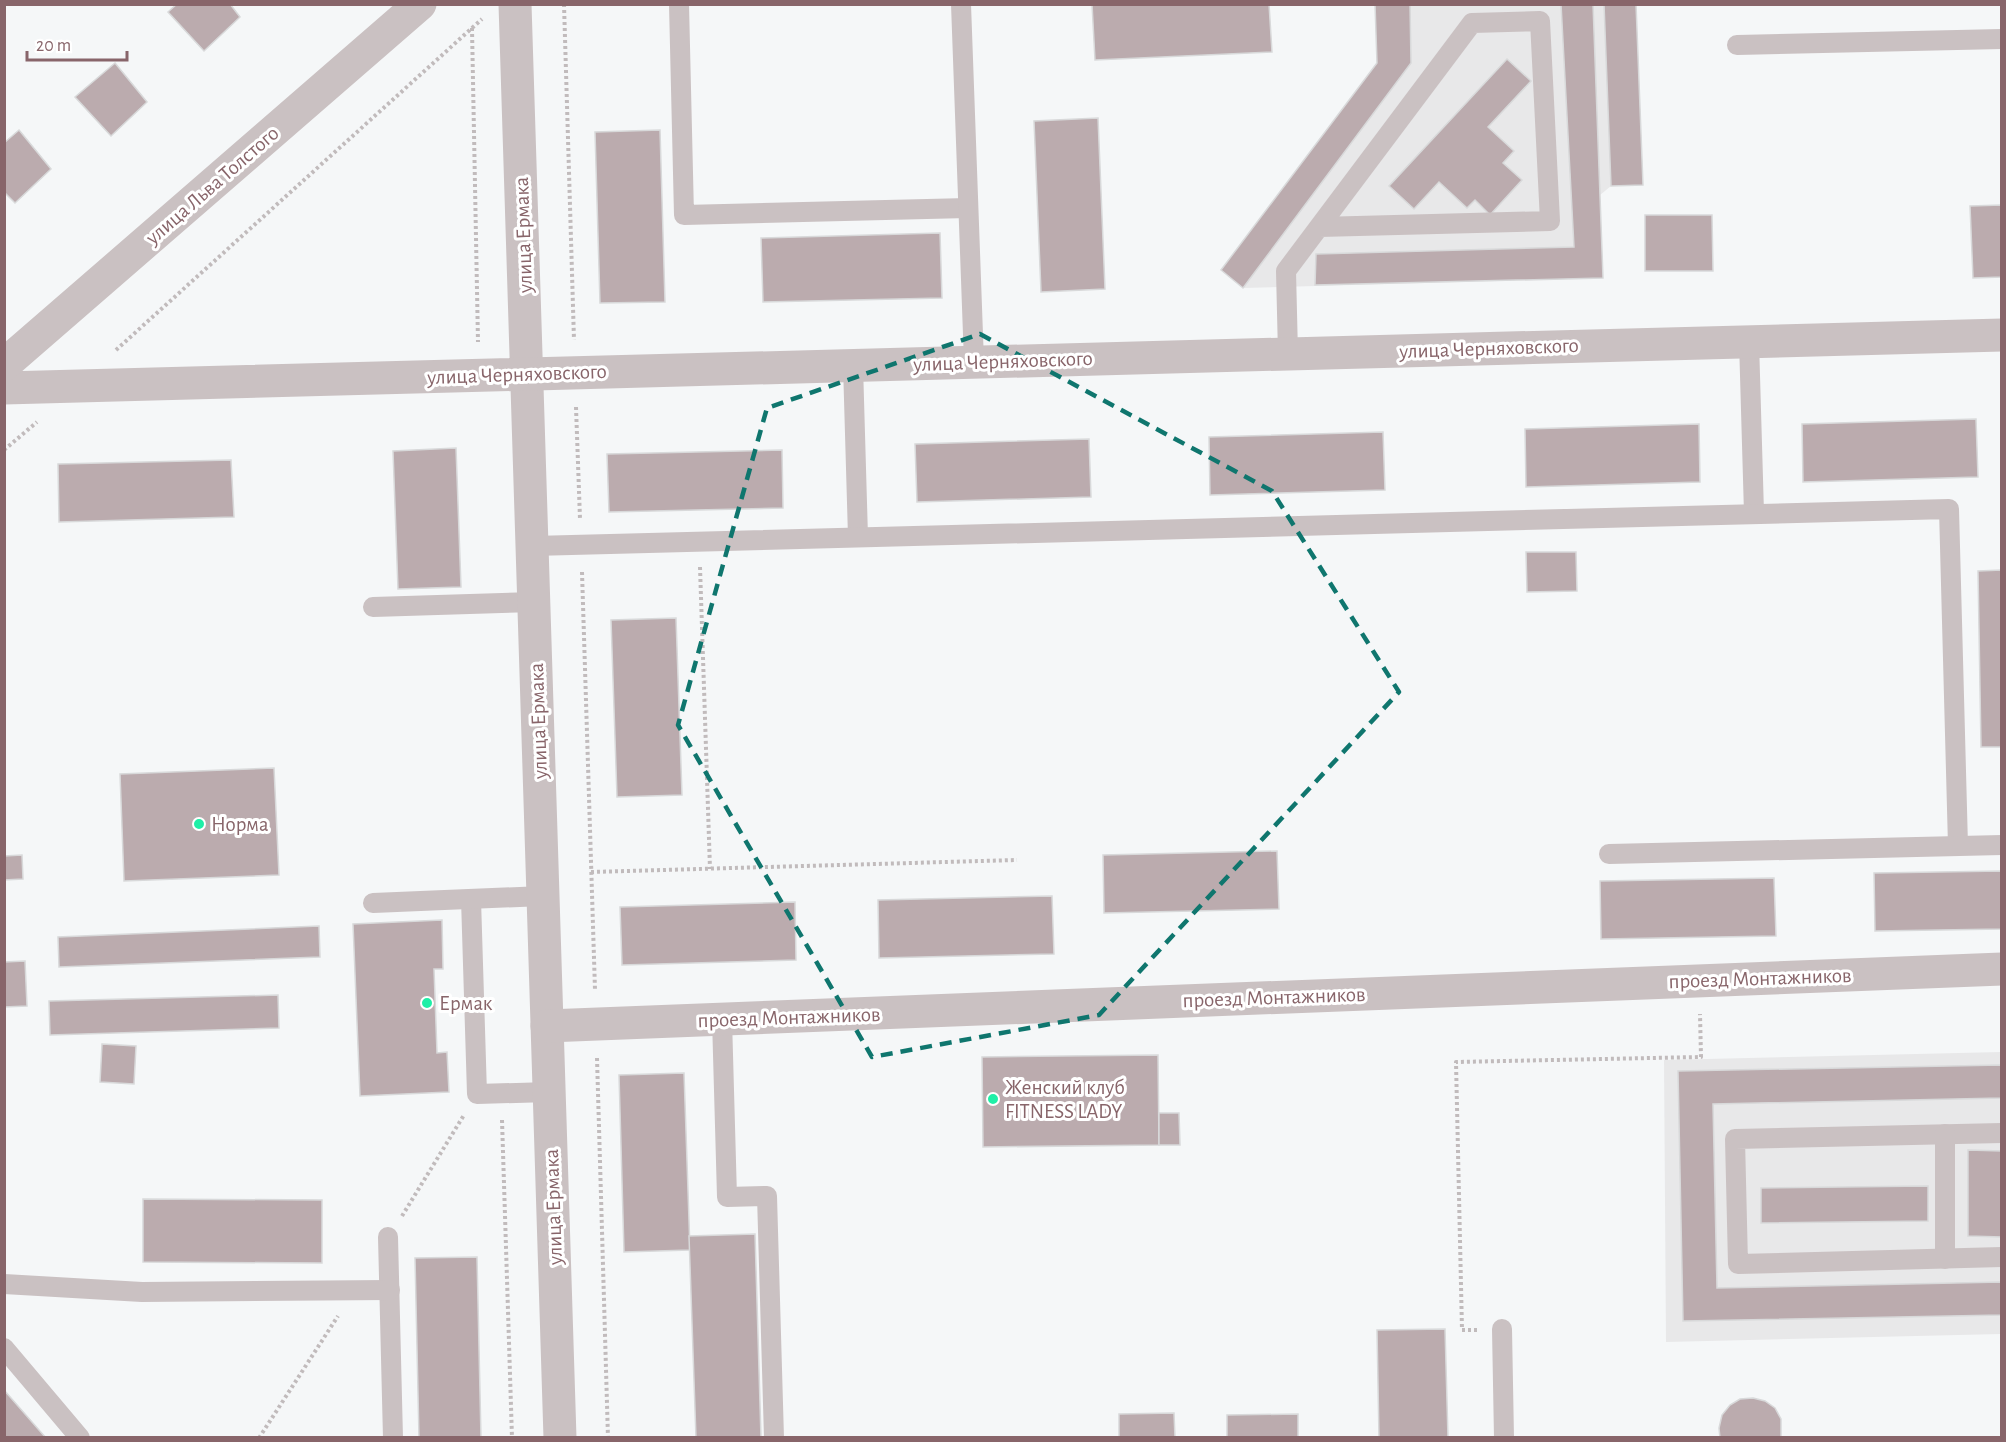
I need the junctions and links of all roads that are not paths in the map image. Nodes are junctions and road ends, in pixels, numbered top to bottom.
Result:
1 (420, 4) edge
2 (515, 4) edge
3 (679, 4) edge
4 (961, 4) edge
5 (2001, 39) edge
6 (1737, 45) dead end
7 (968, 208) junction
8 (1319, 227) junction
9 (2001, 335) edge
10 (1749, 341) junction
11 (1288, 354) junction
12 (974, 362) junction
13 (4, 365) edge
14 (853, 365) junction
15 (527, 374) junction
16 (4, 388) edge
17 (1754, 513) junction
18 (858, 537) junction
19 (532, 546) junction
20 (534, 602) junction
21 (373, 607) dead end
22 (2001, 845) edge
23 (1958, 846) junction
24 (1609, 854) dead end
25 (543, 896) junction
26 (471, 899) junction
27 (373, 903) dead end
28 (2001, 969) edge
29 (722, 1019) junction
30 (547, 1026) junction
31 (549, 1092) junction
32 (2001, 1133) edge
33 (1945, 1134) junction
34 (388, 1237) dead end
35 (2001, 1257) edge
36 (1945, 1259) junction
37 (4, 1284) edge
38 (390, 1290) junction
39 (1502, 1329) road end
40 (4, 1347) edge
41 (80, 1437) edge
42 (393, 1437) edge
43 (560, 1437) edge
44 (774, 1437) edge
45 (1504, 1437) edge

1 - 13 street, улица Льва Толстого
2 - 15 street, улица Ермака
3 - 7 lane
4 - 7 lane
5 - 6 lane
7 - 12 lane
8 - 8 lane
8 - 11 lane
9 - 10 street, улица Черняховского
10 - 11 street, улица Черняховского
10 - 17 lane
11 - 12 street, улица Черняховского
12 - 14 street, улица Черняховского
14 - 15 street, улица Черняховского
14 - 18 lane
15 - 16 street, улица Черняховского
15 - 19 street, улица Ермака
17 - 18 lane
17 - 23 lane
18 - 19 lane
19 - 20 street, улица Ермака
20 - 21 lane
20 - 25 street, улица Ермака
22 - 23 lane
23 - 24 lane
25 - 26 lane
25 - 30 street, улица Ермака
26 - 27 lane
26 - 31 lane
28 - 29 street, проезд Монтажников
29 - 30 street, проезд Монтажников
29 - 44 lane
30 - 31 street, улица Ермака
31 - 43 street, улица Ермака
32 - 33 lane
33 - 36 lane
33 - 36 lane
34 - 38 lane
35 - 36 lane
37 - 38 lane
38 - 42 lane
39 - 45 lane
40 - 41 lane

